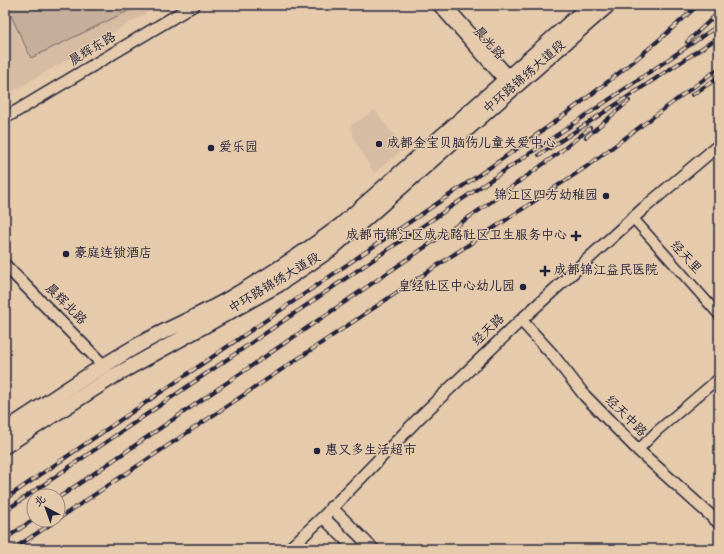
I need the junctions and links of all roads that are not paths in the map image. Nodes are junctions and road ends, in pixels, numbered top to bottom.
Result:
1 (194, 5) edge
2 (437, 5) edge
3 (446, 5) edge
4 (590, 5) edge
5 (608, 5) edge
6 (507, 78) junction
7 (5, 118) edge
8 (719, 146) edge
9 (633, 218) junction
10 (5, 265) edge
11 (719, 315) edge
12 (521, 320) junction
13 (104, 366) junction
14 (719, 378) edge
15 (5, 430) edge
16 (5, 446) edge
17 (638, 450) junction
18 (331, 507) junction
19 (323, 517) junction
20 (719, 523) edge
21 (289, 549) edge
22 (355, 549) edge
23 (373, 549) edge

1 - 7 street, 晨辉东路
2 - 6 street, 晨光路
3 - 6 street, 晨光路
4 - 6 main road, 中环路锦绣大道段
5 - 16 main road, 中环路锦绣大道段
6 - 13 main road, 中环路锦绣大道段
8 - 9 street, 经天路
9 - 11 street, 经天里
9 - 12 street, 经天路
10 - 13 street, 晨辉北路
12 - 17 street, 经天中路
12 - 18 street, 经天路
13 - 15 main road, 中环路锦绣大道段
14 - 17 street
17 - 20 street, 经天中路
18 - 19 street, 经天路
18 - 23 street
19 - 21 street, 经天路
19 - 22 street

